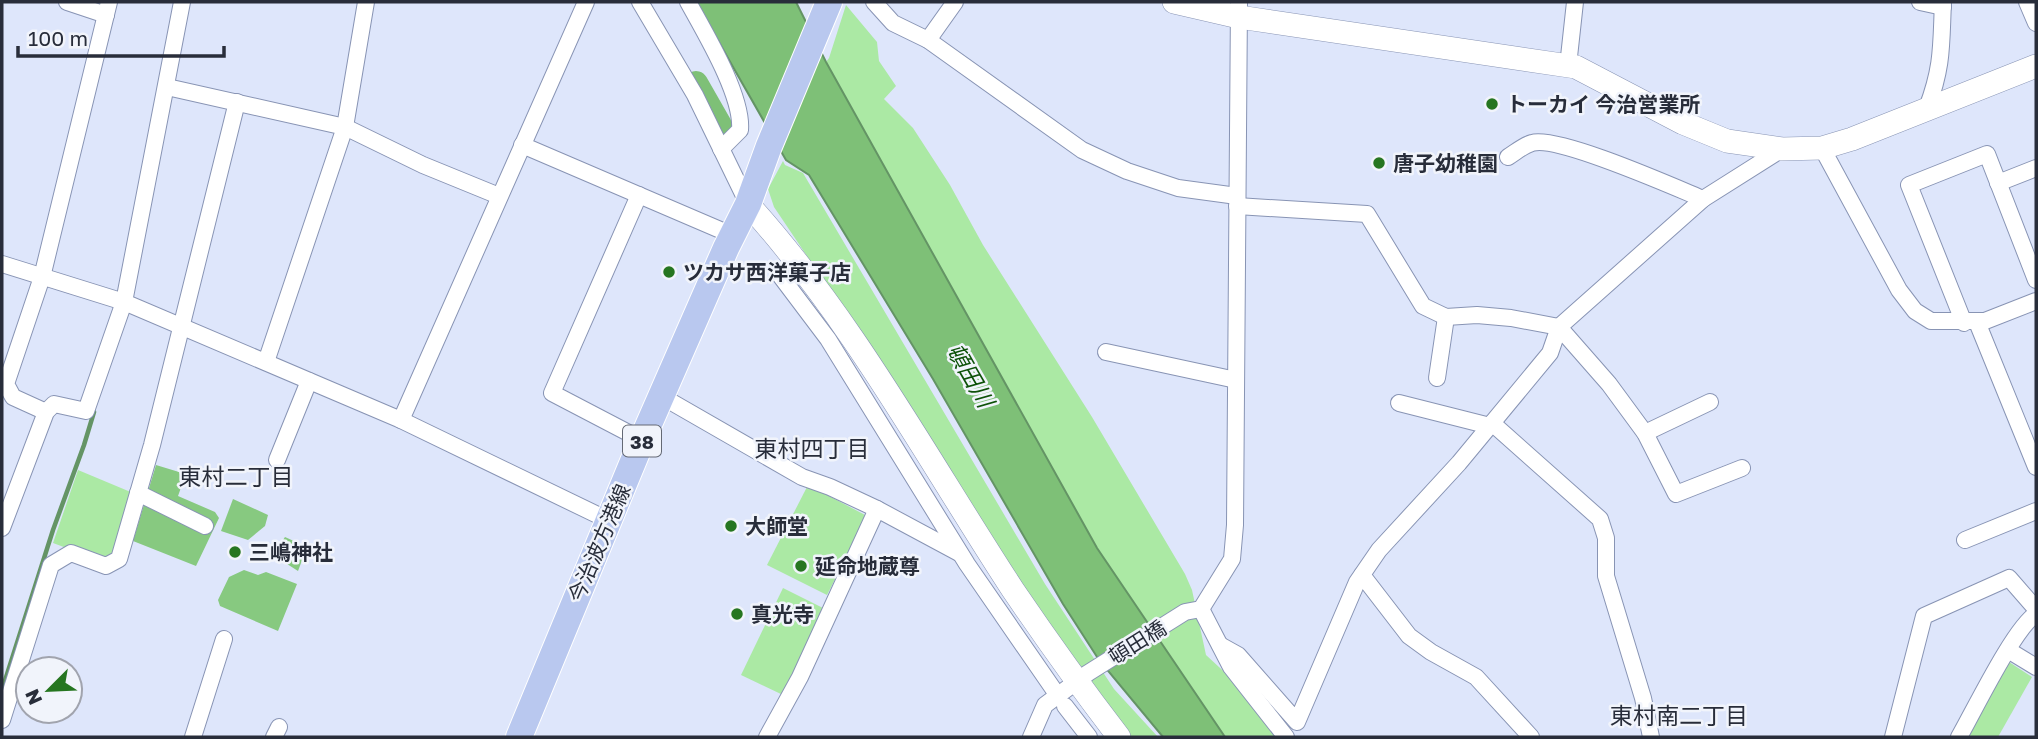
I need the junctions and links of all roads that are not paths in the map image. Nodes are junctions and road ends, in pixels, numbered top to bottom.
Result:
1 (67, 2) edge
2 (182, 2) edge
3 (366, 2) edge
4 (586, 2) edge
5 (640, 2) edge
6 (688, 2) edge
7 (874, 2) edge
8 (955, 2) edge
9 (1174, 2) edge
10 (1575, 2) edge
11 (1920, 2) edge
12 (2028, 2) edge
13 (828, 4) edge
14 (1944, 4) edge
15 (108, 8) edge
16 (1239, 9) edge
17 (2036, 23) edge
18 (928, 40) junction
19 (1568, 66) junction
20 (2036, 66) edge
21 (167, 87) junction
22 (237, 102) junction
23 (1927, 107) junction
24 (345, 127) junction
25 (522, 145) junction
26 (1822, 148) junction
27 (722, 149) junction
28 (1782, 149) junction
29 (1508, 157) dead end
30 (2036, 168) edge
31 (1998, 183) junction
32 (639, 195) junction
33 (499, 196) junction
34 (1703, 198) junction
35 (1237, 201) junction
36 (748, 204) junction
37 (732, 235) junction
38 (2, 264) edge
39 (779, 274) dead end
40 (42, 277) junction
41 (2036, 281) edge
42 (2036, 301) edge
43 (124, 302) junction
44 (1446, 317) junction
45 (1970, 322) junction
46 (181, 326) junction
47 (1559, 327) junction
48 (1106, 352) dead end
49 (266, 362) junction
50 (1437, 378) dead end
51 (1236, 380) junction
52 (309, 381) junction
53 (661, 396) junction
54 (1710, 402) dead end
55 (1399, 403) dead end
56 (46, 412) junction
57 (401, 420) junction
58 (1491, 424) junction
59 (1645, 433) junction
60 (642, 440) junction
61 (277, 460) dead end
62 (2036, 467) edge
63 (1742, 468) dead end
64 (138, 493) junction
65 (877, 509) junction
66 (2036, 511) edge
67 (610, 521) junction
68 (205, 526) dead end
69 (2, 528) edge
70 (1965, 540) dead end
71 (961, 554) junction
72 (1362, 575) junction
73 (1193, 610) junction
74 (2036, 612) edge
75 (224, 639) dead end
76 (1220, 645) junction
77 (2008, 650) junction
78 (2036, 667) edge
79 (1083, 678) junction
80 (1054, 690) dead end
81 (1065, 706) dead end
82 (2, 720) edge
83 (522, 736) edge
84 (192, 737) edge
85 (767, 737) edge
86 (1031, 737) edge
87 (1089, 737) edge
88 (1119, 737) edge
89 (1286, 737) edge
90 (1531, 737) edge
91 (1651, 737) edge
92 (1893, 737) edge
93 (1959, 737) edge

1 - 15 street
2 - 21 street
3 - 24 street
4 - 25 street
5 - 27 street
6 - 27 street
7 - 18 street
8 - 18 street
9 - 16 street
10 - 19 street
11 - 14 street
12 - 17 street
13 - 36 main road, 今治波方港線 / 38
14 - 23 street
15 - 40 street
16 - 19 street
16 - 35 street
18 - 35 street
19 - 28 street
20 - 23 street
21 - 22 street
21 - 43 street
22 - 24 street
22 - 46 street
23 - 26 street
24 - 33 street
24 - 49 street
25 - 32 street
25 - 33 street
26 - 28 street
26 - 45 street
27 - 36 street
28 - 34 street
29 - 34 street
30 - 31 street
31 - 41 street
31 - 45 street
32 - 37 street
32 - 60 street
33 - 57 street
34 - 47 street
35 - 44 street
35 - 51 street
36 - 37 main road, 今治波方港線 / 38
36 - 79 street
37 - 53 main road, 今治波方港線 / 38
38 - 40 street
39 - 71 street
40 - 43 street
40 - 56 street
42 - 45 street
43 - 46 street
43 - 56 street
44 - 47 street
44 - 50 street
45 - 62 street
46 - 49 street
46 - 64 street
47 - 58 street
47 - 59 street
48 - 51 street
49 - 52 street
51 - 73 street
52 - 57 street
52 - 61 street
53 - 60 main road, 今治波方港線 / 38
53 - 65 street
54 - 59 street
55 - 58 street
56 - 69 street
57 - 67 street
58 - 72 street
58 - 91 street
59 - 63 street
60 - 67 main road, 今治波方港線 / 38
64 - 68 street
64 - 82 street
65 - 71 street
65 - 85 street
66 - 70 street
67 - 83 main road, 今治波方港線 / 38
71 - 80 street
72 - 76 street
72 - 90 street
73 - 76 street
73 - 79 street, 頓田橋
74 - 77 street
74 - 92 street
75 - 84 street
76 - 89 street
77 - 78 street
77 - 93 street
79 - 86 street, 頓田橋
79 - 88 street
81 - 87 street

